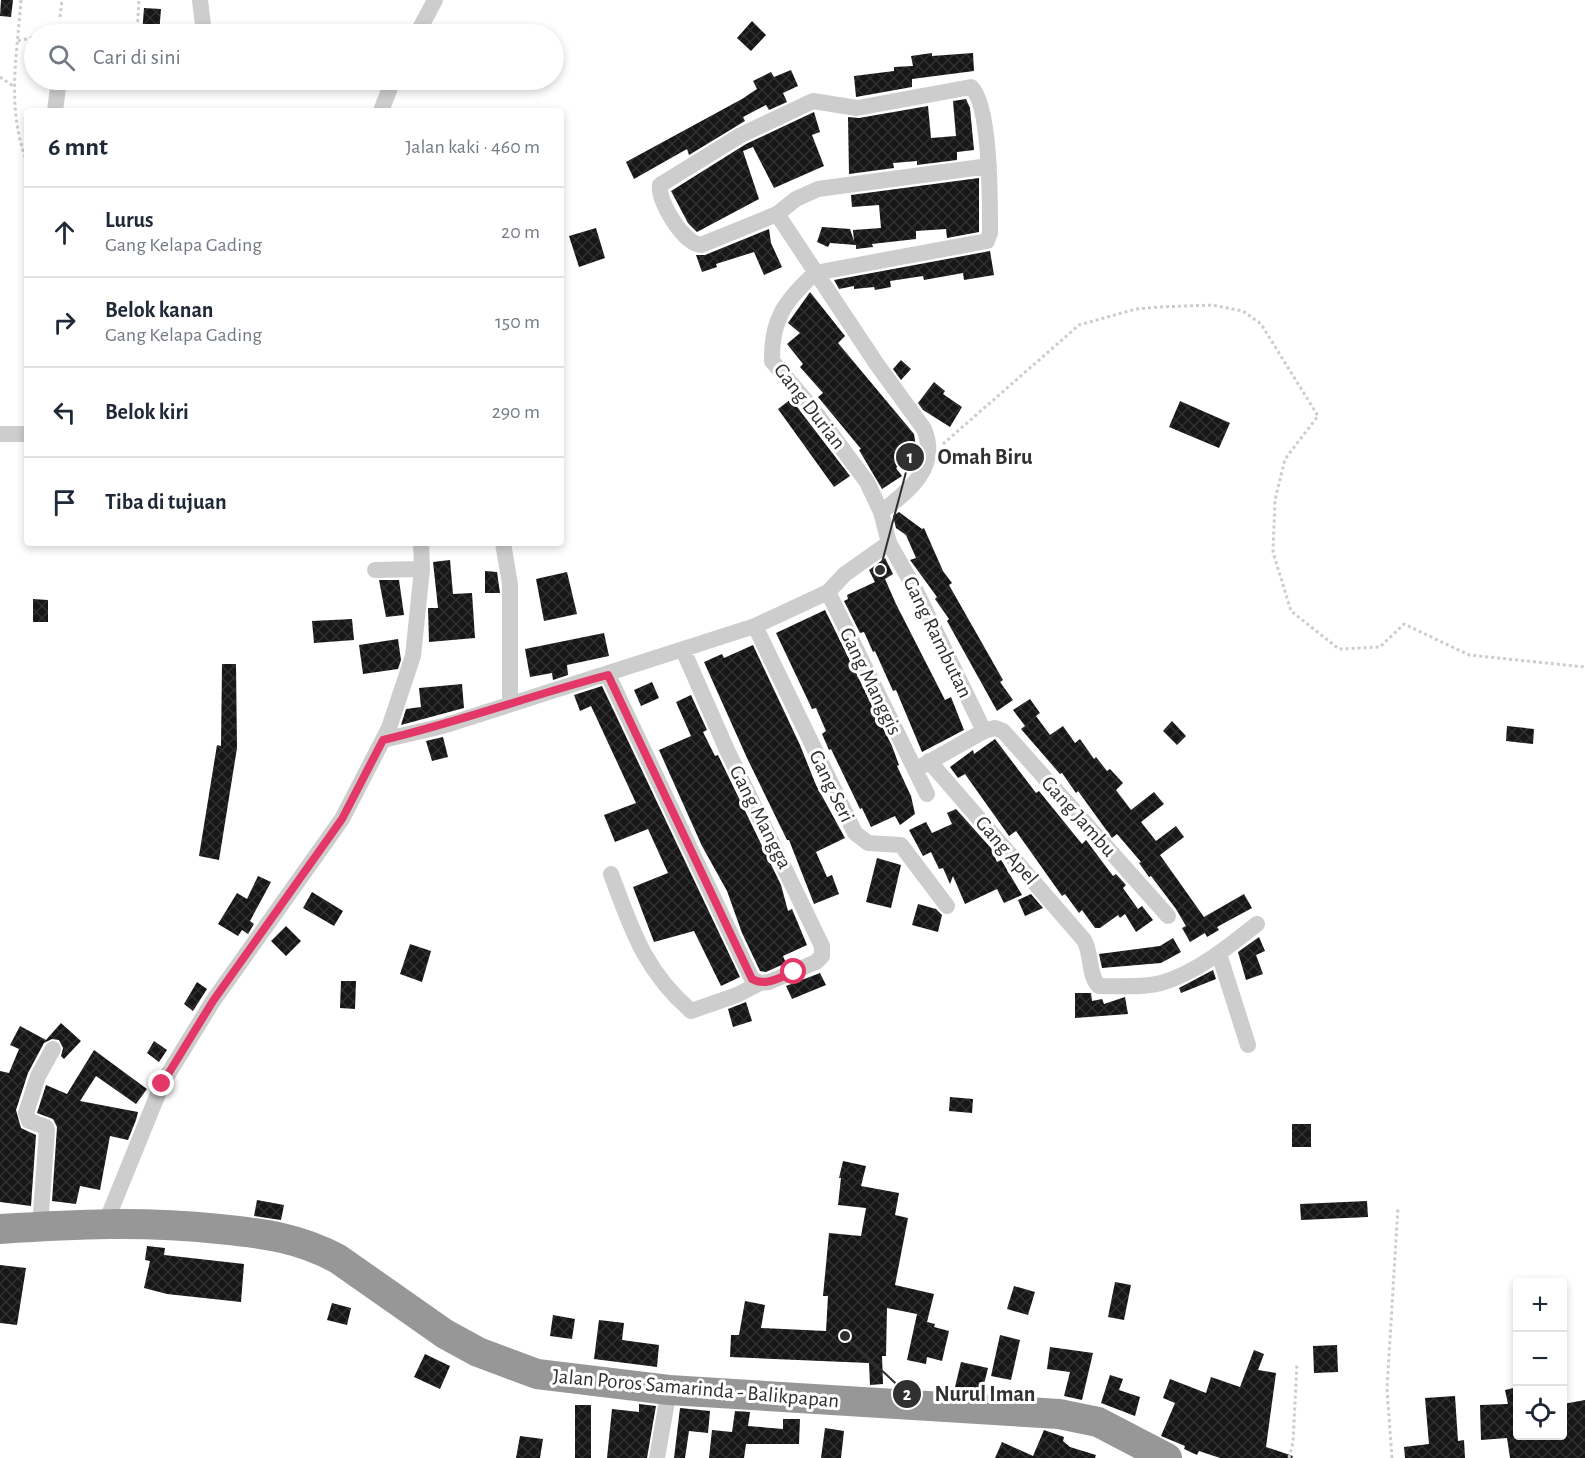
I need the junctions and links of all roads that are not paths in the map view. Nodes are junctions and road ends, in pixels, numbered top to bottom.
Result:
1 (200, 0) edge
2 (435, 0) edge
3 (203, 24) edge
4 (422, 24) edge
5 (58, 90) edge
6 (389, 90) edge
7 (55, 108) edge
8 (382, 108) edge
9 (989, 166) junction
10 (777, 214) junction
11 (815, 273) junction
12 (0, 434) edge
13 (24, 434) edge
14 (881, 512) junction
15 (890, 543) junction
16 (421, 546) edge
17 (504, 546) edge
18 (422, 569) junction
19 (375, 570) dead end
20 (828, 592) junction
21 (754, 626) junction
22 (683, 650) junction
23 (608, 675) junction
24 (510, 703) junction
25 (984, 731) junction
26 (383, 740) junction
27 (922, 765) junction
28 (927, 794) dead end
29 (611, 874) dead end
30 (947, 906) dead end
31 (1168, 915) dead end
32 (1257, 924) dead end
33 (1219, 954) junction
34 (760, 983) junction
35 (1248, 1045) dead end
36 (53, 1049) dead end
37 (106, 1222) junction
38 (40, 1227) junction
39 (0, 1229) edge
40 (669, 1390) junction
41 (657, 1458) edge
42 (1167, 1458) edge

1 - 3 street
2 - 4 street
5 - 7 street
6 - 8 street
9 - 10 street
9 - 10 street
9 - 11 street
10 - 11 street
11 - 14 street, Gang Durian
11 - 14 street
12 - 13 street
14 - 15 street, Gang Durian
15 - 20 street
15 - 25 street, Gang Rambutan
16 - 18 street
17 - 24 street
18 - 19 street
18 - 26 street
20 - 21 street
20 - 27 street, Gang Manggis
21 - 22 street
21 - 30 street, Gang Seri
22 - 23 street
22 - 34 street, Gang Mangga
23 - 24 street
23 - 34 street
24 - 26 street
25 - 27 street
25 - 31 street, Gang Jambu
26 - 37 street
27 - 28 street
27 - 33 street, Gang Apel
29 - 34 street, Gang Mangga
32 - 33 street
33 - 35 street
36 - 38 street
37 - 38 highway, Jalan Poros Samarinda - Balikpapan
37 - 40 highway, Jalan Poros Samarinda - Balikpapan
38 - 39 highway, Jalan Poros Samarinda - Balikpapan
40 - 41 street
40 - 42 highway, Jalan Poros Samarinda - Balikpapan

